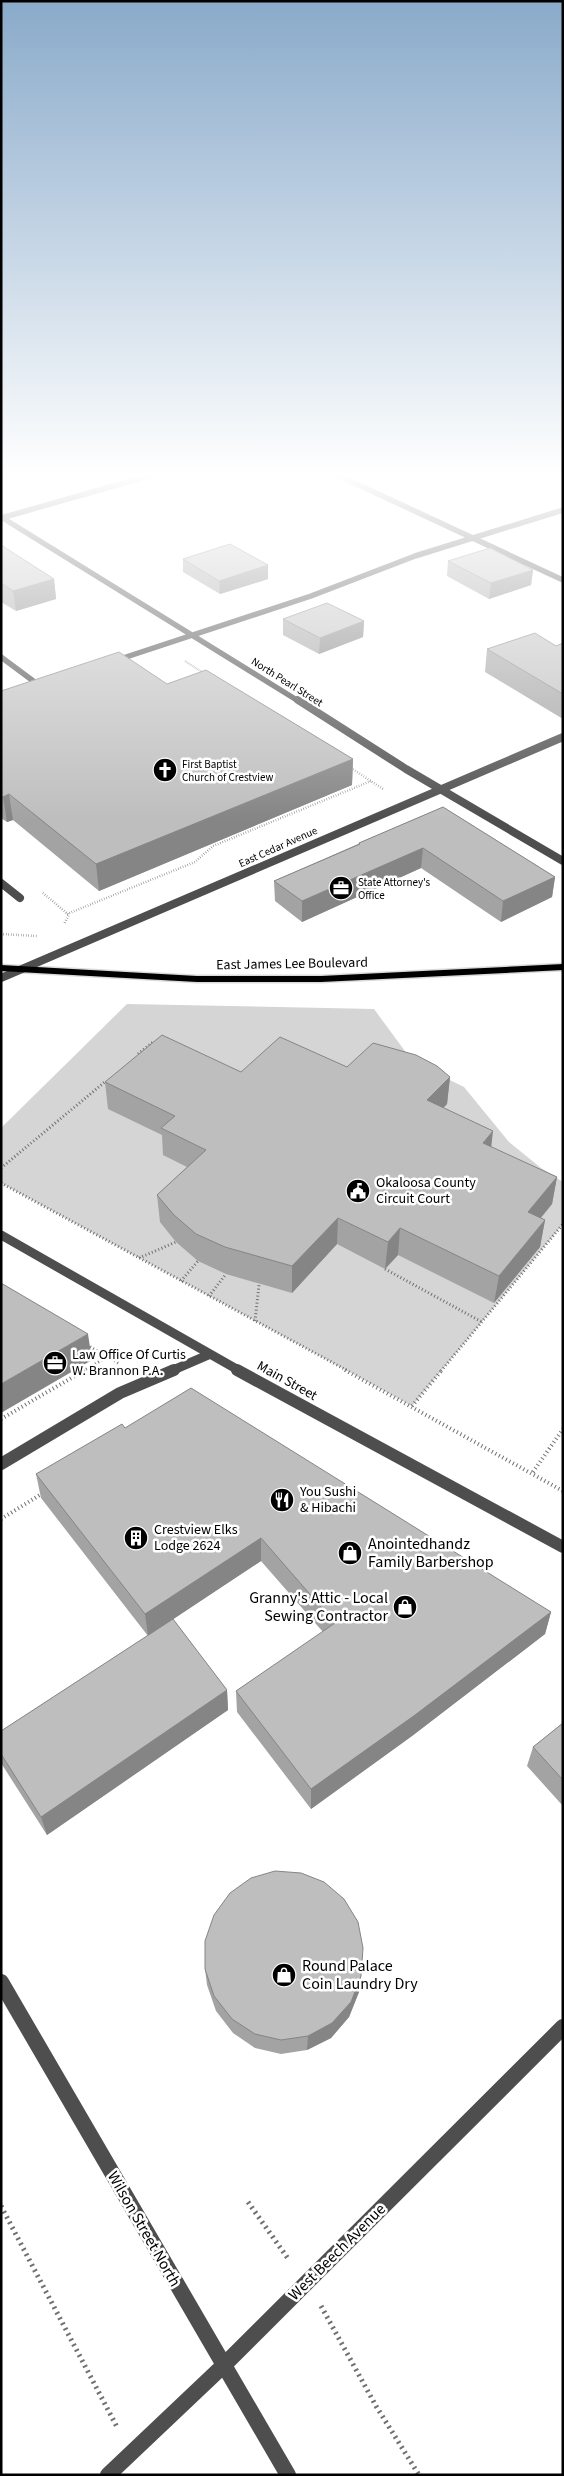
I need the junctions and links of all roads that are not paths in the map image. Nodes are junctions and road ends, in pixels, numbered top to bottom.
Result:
1 (117, 589) edge
2 (330, 589) edge
3 (193, 635) junction
4 (1, 657) edge
5 (103, 665) edge
6 (49, 682) edge
7 (40, 686) junction
8 (32, 688) edge
9 (563, 736) edge
10 (438, 789) junction
11 (563, 861) edge
12 (1, 884) edge
13 (20, 898) dead end
14 (563, 967) edge
15 (1, 968) edge
16 (22, 969) junction
17 (1, 978) edge
18 (1, 1234) edge
19 (208, 1355) junction
20 (1, 1464) edge
21 (563, 1547) edge
22 (1, 1982) edge
23 (563, 2028) edge
24 (223, 2366) junction
25 (108, 2475) edge
26 (288, 2475) edge

1 - 3 street, North Pearl Street
2 - 3 street
3 - 5 street
3 - 10 street, North Pearl Street
4 - 7 street
6 - 7 street
7 - 8 street
9 - 10 street, East Cedar Avenue
10 - 11 street, North Pearl Street
10 - 16 street, East Cedar Avenue
12 - 13 street
14 - 16 main road, East James Lee Boulevard
15 - 16 main road, East James Lee Boulevard
16 - 17 street, East Cedar Avenue
18 - 19 street, Main Street
19 - 20 street
19 - 21 street, Main Street
22 - 24 street, Wilson Street North
23 - 24 street, West Beech Avenue
24 - 25 street, West Beech Avenue
24 - 26 street, Wilson Street North

